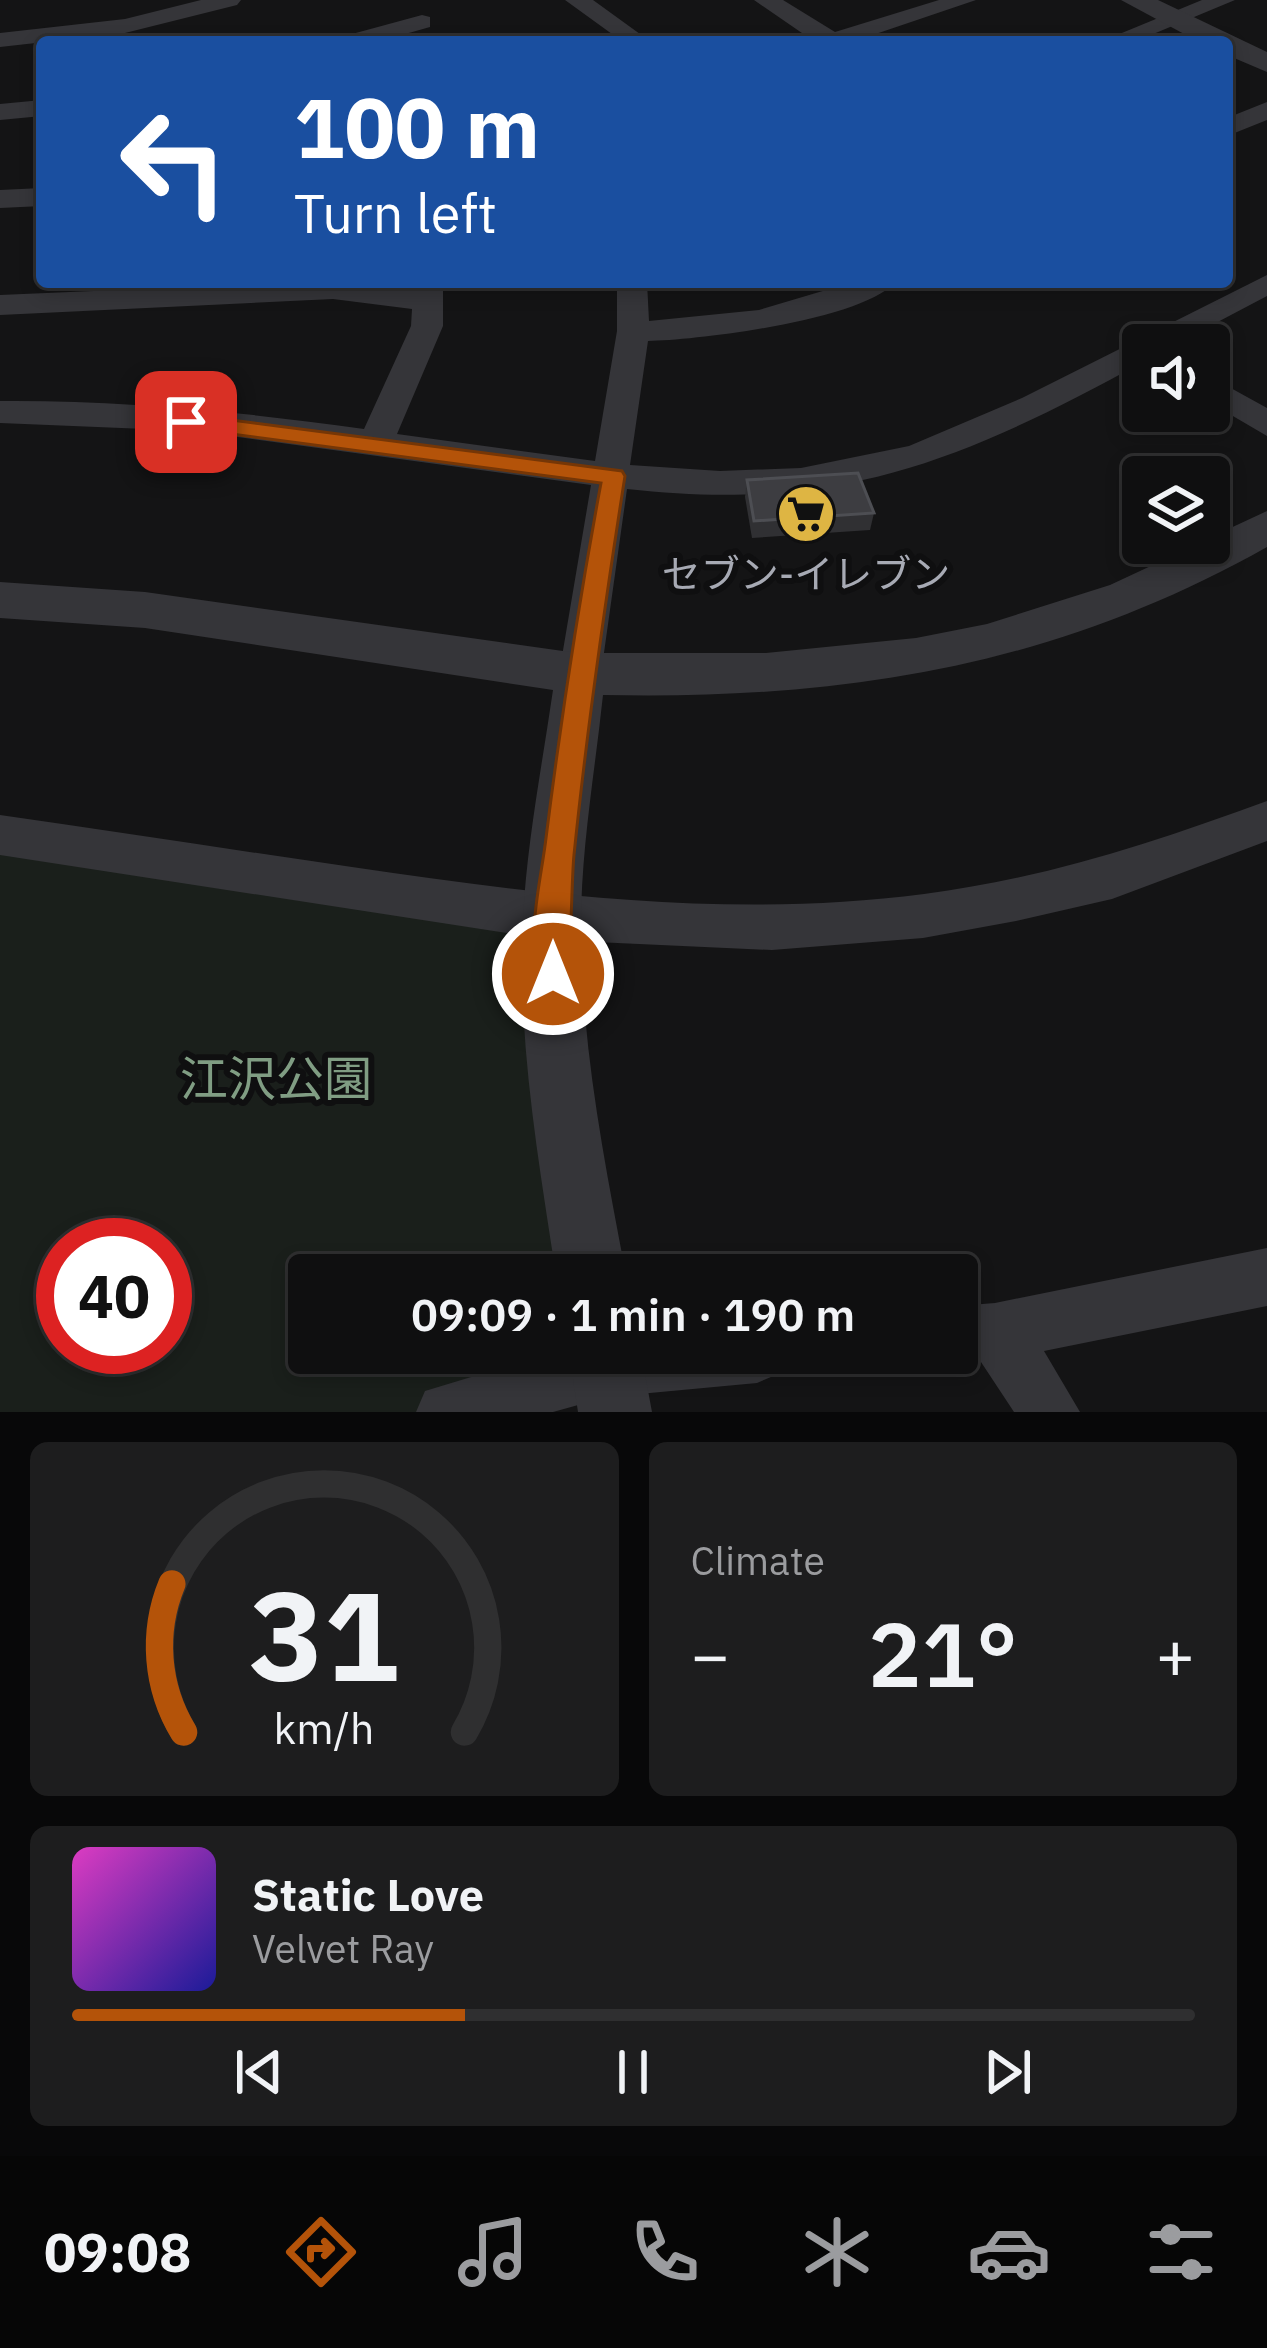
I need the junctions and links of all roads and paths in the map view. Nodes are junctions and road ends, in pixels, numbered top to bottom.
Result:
1 (229, 0) edge
2 (394, 0) edge
3 (578, 0) edge
4 (766, 0) edge
5 (961, 0) edge
6 (1135, 0) edge
7 (1223, 0) edge
8 (1174, 19) junction
9 (422, 22) junction
10 (372, 36) edge
11 (440, 36) edge
12 (630, 36) edge
13 (821, 36) edge
14 (845, 36) edge
15 (1128, 36) edge
16 (1210, 36) edge
17 (0, 40) edge
18 (1233, 47) edge
19 (1267, 63) edge
20 (36, 109) edge
21 (1267, 110) edge
22 (0, 112) edge
23 (1233, 125) edge
24 (36, 197) edge
25 (0, 200) edge
26 (1267, 284) edge
27 (632, 288) edge
28 (853, 288) edge
29 (428, 292) edge
30 (0, 305) edge
31 (1190, 324) edge
32 (633, 332) junction
33 (1122, 360) edge
34 (1230, 400) edge
35 (3, 418) edge
36 (1267, 424) edge
37 (375, 444) junction
38 (614, 476) junction
39 (1267, 526) edge
40 (0, 600) edge
41 (580, 674) junction
42 (1267, 821) edge
43 (0, 835) edge
44 (552, 918) junction
45 (587, 1254) edge
46 (1267, 1277) edge
47 (978, 1333) edge
48 (978, 1335) edge
49 (609, 1377) edge
50 (446, 1412) edge
51 (1050, 1412) edge

1 - 17 street
2 - 9 street
3 - 12 street
4 - 13 street
5 - 14 street
6 - 8 street
7 - 8 street
8 - 15 street
8 - 16 street
9 - 10 street
9 - 11 street
18 - 19 street
20 - 22 street
21 - 23 street
24 - 25 street
26 - 31 street
27 - 32 street
28 - 32 street
29 - 30 street
29 - 37 street
32 - 38 street
33 - 38 street
34 - 36 street
35 - 37 street
37 - 38 street
38 - 41 street
39 - 41 street
40 - 41 street
41 - 44 street
42 - 44 street
43 - 44 street
44 - 45 street
46 - 47 street
48 - 51 street
49 - 50 street

